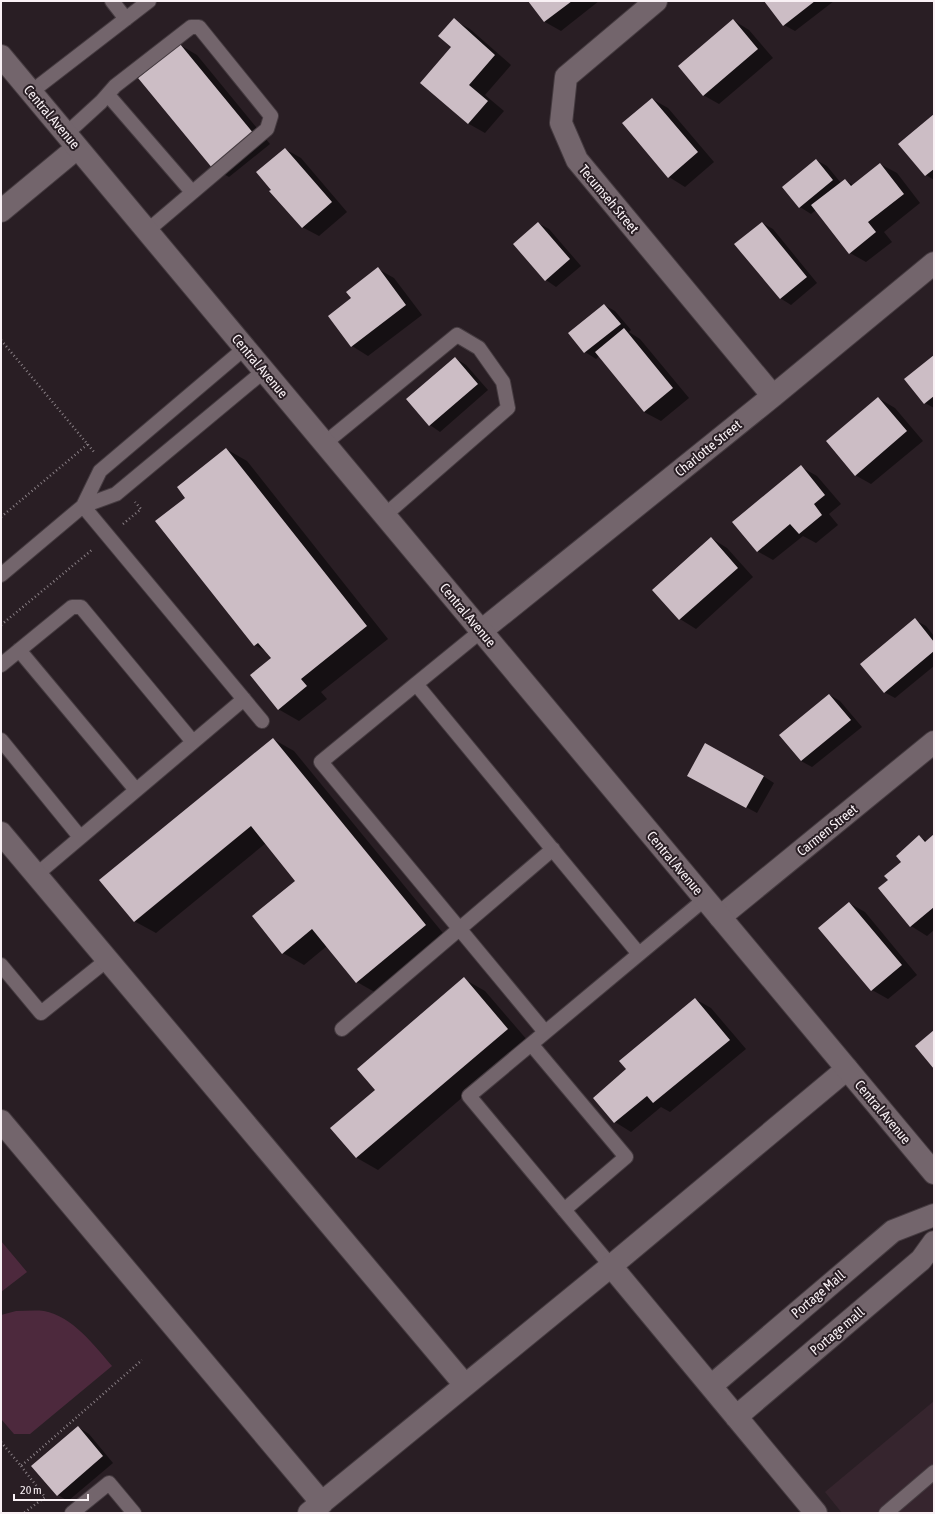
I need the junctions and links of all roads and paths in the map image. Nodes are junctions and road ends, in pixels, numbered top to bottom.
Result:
1 (112, 1) edge
2 (149, 1) edge
3 (656, 1) edge
4 (126, 19) junction
5 (1, 56) edge
6 (31, 92) junction
7 (108, 95) junction
8 (72, 141) junction
9 (192, 192) junction
10 (1, 211) edge
11 (147, 231) junction
12 (934, 263) edge
13 (245, 348) junction
14 (264, 371) junction
15 (773, 396) junction
16 (325, 443) junction
17 (88, 444) dead end
18 (83, 506) junction
19 (385, 515) junction
20 (1, 517) edge
21 (1, 575) edge
22 (481, 631) junction
23 (19, 650) junction
24 (1, 665) edge
25 (416, 684) junction
26 (244, 699) junction
27 (262, 721) dead end
28 (1, 740) edge
29 (193, 742) junction
30 (934, 742) edge
31 (136, 790) junction
32 (1, 833) edge
33 (80, 837) junction
34 (552, 849) junction
35 (36, 875) junction
36 (705, 899) junction
37 (720, 917) junction
38 (460, 929) junction
39 (639, 954) junction
40 (107, 960) junction
41 (1, 965) edge
42 (342, 1029) dead end
43 (546, 1032) junction
44 (531, 1044) junction
45 (847, 1069) junction
46 (1, 1121) edge
47 (934, 1173) edge
48 (564, 1210) junction
49 (934, 1215) edge
50 (934, 1242) edge
51 (611, 1266) junction
52 (142, 1360) dead end
53 (465, 1385) junction
54 (710, 1386) junction
55 (736, 1417) junction
56 (1, 1442) edge
57 (21, 1466) junction
58 (934, 1472) edge
59 (316, 1508) edge
60 (24, 1513) edge
61 (72, 1513) edge
62 (134, 1513) edge
63 (816, 1513) edge
64 (886, 1513) edge

1 - 4 lane
2 - 4 lane
3 - 15 street, Tecumseh Street
4 - 6 lane
5 - 6 street, Central Avenue
6 - 8 street, Central Avenue
7 - 8 lane
7 - 9 lane
7 - 9 lane
8 - 10 street
8 - 11 street, Central Avenue
9 - 11 lane
11 - 13 street, Central Avenue
12 - 15 street, Charlotte Street
13 - 14 street, Central Avenue
13 - 18 lane
14 - 16 street, Central Avenue
14 - 18 lane
15 - 22 street, Charlotte Street
16 - 19 street, Central Avenue
16 - 19 lane
17 - 20 path
18 - 21 lane
18 - 26 lane
19 - 22 street, Central Avenue
22 - 25 lane
22 - 36 street, Central Avenue
23 - 24 lane
23 - 29 lane
23 - 31 lane
25 - 34 lane
25 - 38 lane
26 - 27 lane
26 - 29 lane
28 - 33 lane
29 - 31 lane
30 - 37 street, Carmen Street
31 - 33 lane
32 - 35 street
33 - 35 lane
34 - 38 lane
34 - 39 lane
35 - 40 street
36 - 37 street, Central Avenue
36 - 39 lane
37 - 45 street, Central Avenue
38 - 42 lane
38 - 43 lane
39 - 43 lane
40 - 41 lane
40 - 53 street
43 - 44 lane
44 - 48 lane
44 - 48 lane
45 - 47 street, Central Avenue
45 - 51 street
46 - 59 street
48 - 51 lane
49 - 54 street, Portage Mall
50 - 55 street, Portage mall
51 - 53 street
51 - 54 street
52 - 57 path
53 - 59 street
54 - 55 street
55 - 63 street
56 - 57 path
57 - 60 path
58 - 64 lane
61 - 62 lane

